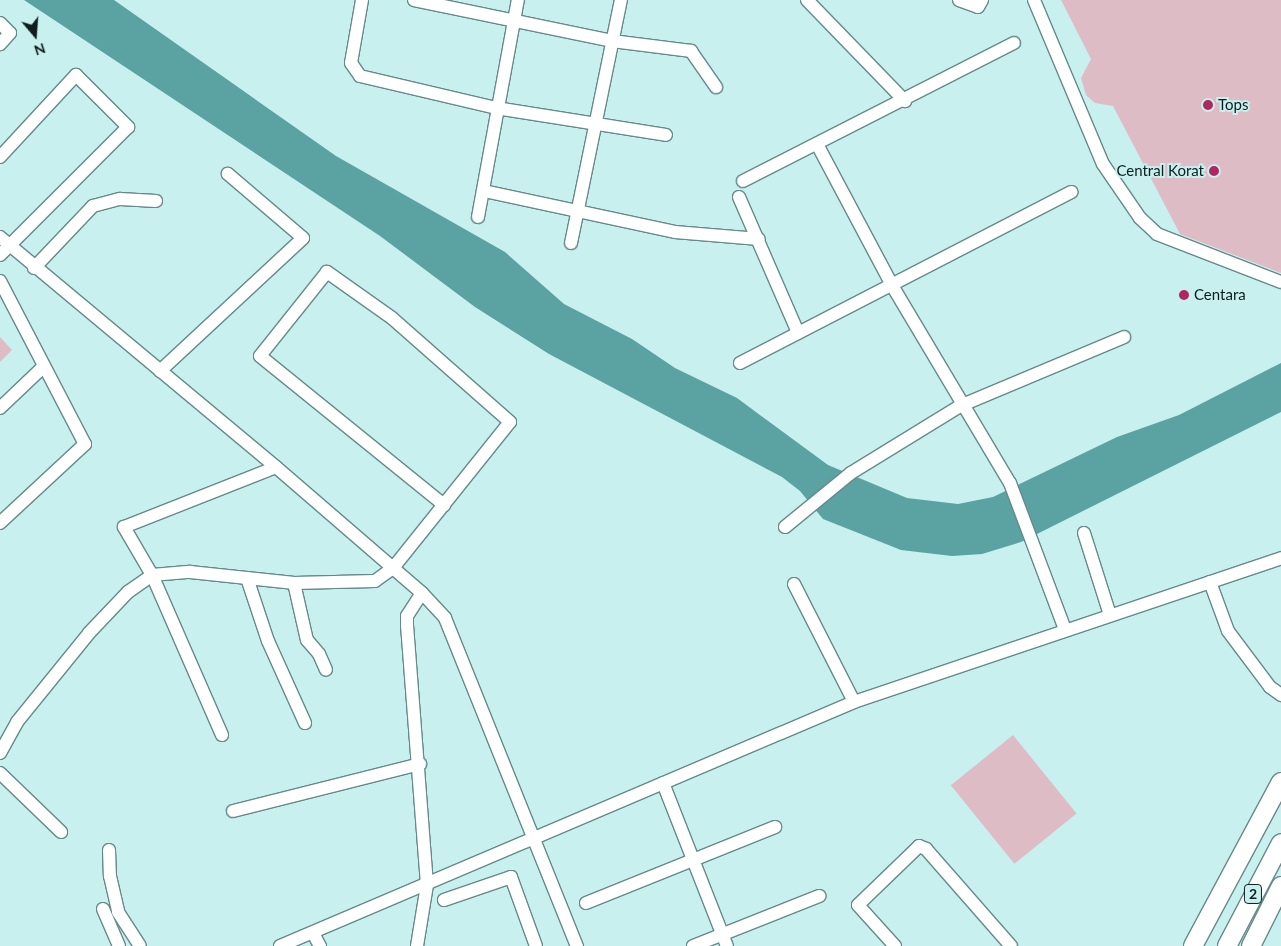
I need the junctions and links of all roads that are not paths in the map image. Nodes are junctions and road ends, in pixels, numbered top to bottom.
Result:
1 (362, 0) edge
2 (414, 0) edge
3 (518, 0) edge
4 (621, 0) edge
5 (807, 0) edge
6 (958, 0) edge
7 (982, 0) edge
8 (1034, 0) edge
9 (513, 21) junction
10 (0, 23) edge
11 (612, 41) junction
12 (1014, 43) dead end
13 (0, 44) edge
14 (716, 87) dead end
15 (906, 100) junction
16 (496, 108) junction
17 (597, 125) junction
18 (666, 135) dead end
19 (817, 144) junction
20 (0, 157) edge
21 (228, 174) dead end
22 (743, 181) dead end
23 (484, 190) junction
24 (1071, 192) dead end
25 (739, 196) dead end
26 (156, 201) dead end
27 (579, 211) junction
28 (478, 217) dead end
29 (0, 237) edge
30 (759, 239) junction
31 (571, 243) dead end
32 (5, 251) edge
33 (34, 268) junction
34 (0, 281) edge
35 (1281, 282) edge
36 (892, 287) junction
37 (4, 302) edge
38 (798, 333) junction
39 (1124, 337) dead end
40 (740, 363) dead end
41 (43, 367) junction
42 (160, 371) junction
43 (960, 406) junction
44 (0, 408) edge
45 (276, 468) junction
46 (444, 505) junction
47 (0, 523) edge
48 (785, 527) dead end
49 (1084, 533) dead end
50 (1281, 558) edge
51 (393, 568) junction
52 (152, 575) junction
53 (247, 578) junction
54 (1210, 582) junction
55 (294, 583) junction
56 (794, 584) dead end
57 (422, 593) junction
58 (1110, 615) junction
59 (1065, 629) junction
60 (326, 670) dead end
61 (1281, 695) edge
62 (854, 702) junction
63 (305, 724) dead end
64 (222, 735) dead end
65 (0, 754) edge
66 (420, 764) junction
67 (0, 774) edge
68 (1281, 782) edge
69 (664, 783) junction
70 (233, 811) dead end
71 (775, 827) dead end
72 (61, 832) dead end
73 (534, 838) junction
74 (1281, 843) edge
75 (109, 850) dead end
76 (692, 860) junction
77 (427, 885) junction
78 (1281, 886) edge
79 (819, 896) dead end
80 (444, 900) dead end
81 (586, 903) dead end
82 (103, 909) dead end
83 (313, 932) junction
84 (725, 940) edge
85 (119, 946) edge
86 (140, 946) edge
87 (280, 946) edge
88 (320, 946) edge
89 (418, 946) edge
90 (536, 946) edge
91 (577, 946) edge
92 (693, 946) edge
93 (894, 946) edge
94 (1012, 946) edge
95 (1193, 946) edge
96 (1227, 946) edge
97 (1251, 946) edge

1 - 16 street
2 - 9 street
3 - 9 street
4 - 11 street
5 - 15 street
6 - 7 street
8 - 35 street
9 - 11 street
9 - 16 street
10 - 13 street
11 - 14 street
11 - 17 street
12 - 15 street
15 - 19 street
16 - 17 street
16 - 23 street
17 - 18 street
17 - 27 street
19 - 22 street
19 - 36 street
20 - 32 street
21 - 42 street
23 - 27 street
23 - 28 street
24 - 36 street
25 - 30 street
26 - 33 street
27 - 30 street
27 - 31 street
29 - 32 street
30 - 38 street
32 - 33 street
33 - 42 street
34 - 37 street
36 - 38 street
36 - 43 street
37 - 41 street
38 - 40 street
39 - 43 street
41 - 44 street
41 - 47 street
42 - 45 street
43 - 48 street
43 - 59 street
45 - 51 street
45 - 52 street
46 - 46 street
46 - 51 street
49 - 58 street
50 - 54 street
51 - 55 street
51 - 57 street
52 - 53 street
52 - 64 street
52 - 65 street
53 - 55 street
53 - 63 street
54 - 58 street
54 - 61 street
55 - 60 street
56 - 62 street
57 - 66 street
57 - 73 street
58 - 59 street
59 - 62 street
62 - 69 street
66 - 70 street
66 - 77 street
67 - 72 street
68 - 95 highway
69 - 73 street
69 - 76 street
71 - 76 street
73 - 77 street
73 - 91 street
74 - 96 highway, 2
75 - 86 street
76 - 81 street
76 - 84 street
77 - 83 street
77 - 89 street
78 - 97 highway, 2
79 - 84 street
80 - 90 street
82 - 85 street
83 - 87 street
83 - 88 street
84 - 92 street
93 - 94 street

